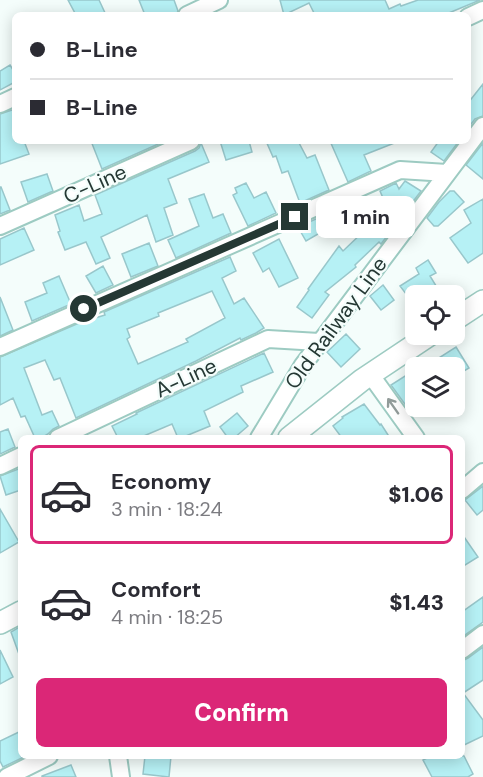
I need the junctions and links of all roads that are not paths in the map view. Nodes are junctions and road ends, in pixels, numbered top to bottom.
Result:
1 (219, 0) edge
2 (193, 12) edge
3 (483, 126) edge
4 (471, 142) edge
5 (184, 144) edge
6 (469, 144) edge
7 (447, 173) junction
8 (0, 226) edge
9 (483, 301) edge
10 (465, 313) edge
11 (319, 342) junction
12 (414, 345) edge
13 (0, 347) edge
14 (370, 374) junction
15 (64, 435) edge
16 (261, 435) edge
17 (293, 435) edge
18 (414, 435) edge
19 (18, 457) edge
20 (0, 465) edge
21 (483, 472) edge
22 (465, 487) edge
23 (18, 614) edge
24 (0, 623) edge
25 (483, 634) edge
26 (465, 648) edge
27 (43, 759) edge
28 (118, 759) edge
29 (7, 777) edge
30 (121, 777) edge

1 - 2 street
3 - 4 street, Old Railway Line
5 - 8 street, C-Line
6 - 7 street, Old Railway Line
7 - 11 street, Old Railway Line
7 - 13 street
9 - 10 main road
11 - 15 street, A-Line
11 - 16 street, Old Railway Line
12 - 14 main road
14 - 17 main road
18 -> 14 street
19 - 20 street
21 - 22 street
23 - 24 main road
25 - 26 street
27 - 29 street
28 - 30 street

